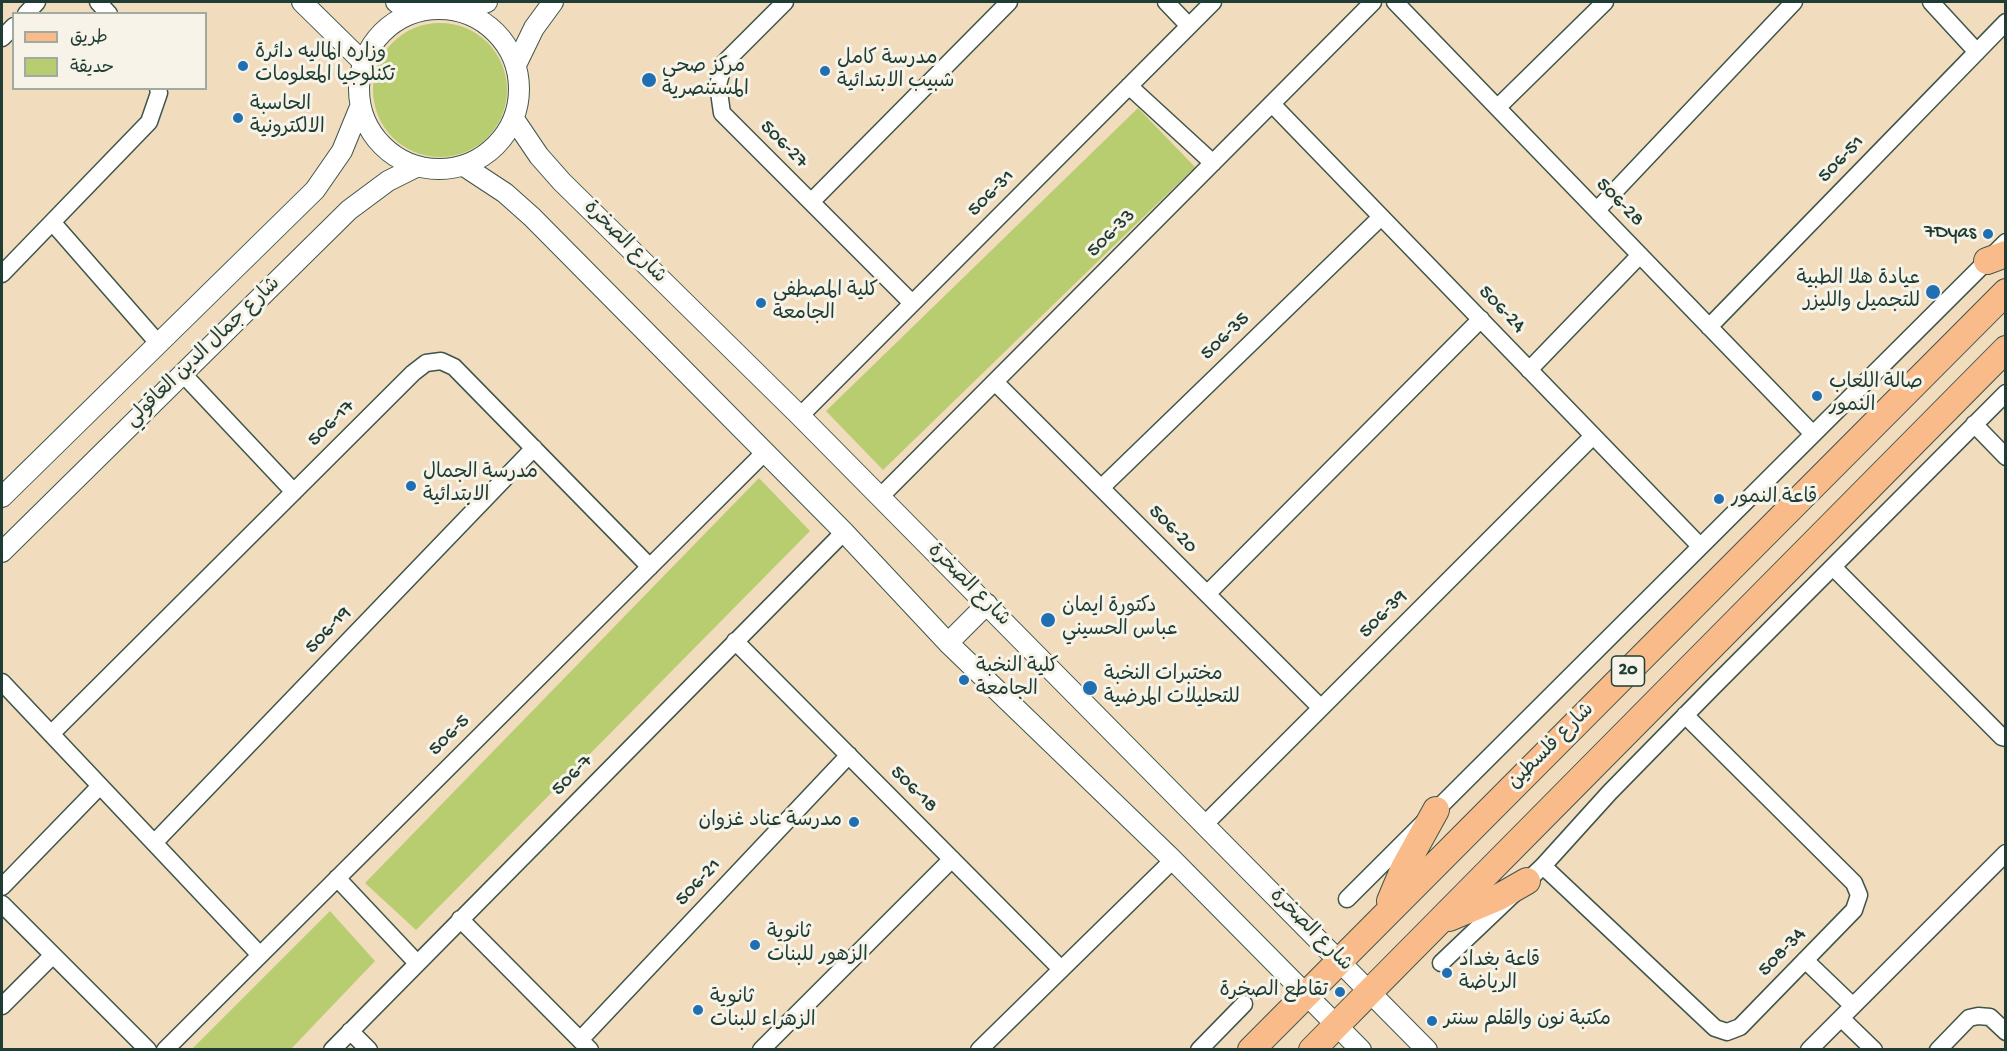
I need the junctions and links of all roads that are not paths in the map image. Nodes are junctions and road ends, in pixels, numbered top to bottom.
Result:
1 (302, 2) edge
2 (486, 2) edge
3 (553, 2) edge
4 (785, 2) edge
5 (1009, 2) edge
6 (1166, 2) edge
7 (1214, 2) edge
8 (1373, 2) edge
9 (1395, 2) edge
10 (1605, 2) edge
11 (1794, 2) edge
12 (1931, 2) edge
13 (403, 8) edge
14 (462, 12) junction
15 (2006, 22) edge
16 (1189, 26) junction
17 (1977, 51) junction
18 (363, 62) junction
19 (516, 65) junction
20 (1129, 86) junction
21 (158, 90) edge
22 (1272, 104) junction
23 (360, 107) junction
24 (1498, 107) junction
25 (514, 119) junction
26 (1213, 163) junction
27 (464, 166) junction
28 (416, 167) junction
29 (811, 202) junction
30 (1597, 210) junction
31 (1381, 217) junction
32 (53, 223) junction
33 (2006, 242) edge
34 (1640, 255) junction
35 (1996, 257) edge
36 (2, 274) edge
37 (2006, 292) edge
38 (912, 303) junction
39 (1480, 319) junction
40 (1709, 327) junction
41 (158, 343) junction
42 (2006, 349) edge
43 (1529, 370) junction
44 (183, 374) junction
45 (995, 382) junction
46 (2006, 393) edge
47 (800, 416) junction
48 (1974, 424) junction
49 (1813, 434) junction
50 (1593, 436) junction
51 (534, 448) junction
52 (764, 453) junction
53 (2006, 457) edge
54 (1101, 488) junction
55 (294, 492) junction
56 (2, 497) edge
57 (880, 497) junction
58 (844, 532) junction
59 (1700, 546) junction
60 (2, 552) edge
61 (650, 567) junction
62 (1833, 567) junction
63 (1207, 594) junction
64 (987, 604) junction
65 (735, 641) junction
66 (948, 643) junction
67 (2, 682) edge
68 (1321, 708) junction
69 (1685, 715) junction
70 (51, 734) junction
71 (2006, 738) edge
72 (849, 755) junction
73 (100, 786) junction
74 (1436, 810) junction
75 (1205, 824) junction
76 (154, 843) junction
77 (2006, 853) edge
78 (952, 859) junction
79 (1173, 860) junction
80 (1535, 874) junction
81 (337, 878) junction
82 (2, 887) edge
83 (1347, 899) dead end
84 (2, 904) edge
85 (1383, 916) junction
86 (460, 919) junction
87 (1440, 921) junction
88 (53, 955) junction
89 (260, 955) junction
90 (1805, 960) junction
91 (1339, 961) junction
92 (417, 963) junction
93 (1441, 963) dead end
94 (1061, 969) junction
95 (1370, 991) junction
96 (1307, 993) junction
97 (1244, 1004) dead end
98 (2, 1006) edge
99 (1846, 1012) junction
100 (1337, 1025) junction
101 (350, 1031) junction
102 (2006, 1032) edge
103 (585, 1045) edge
104 (148, 1050) edge
105 (165, 1050) edge
106 (332, 1050) edge
107 (369, 1050) edge
108 (761, 1050) edge
109 (979, 1050) edge
110 (1199, 1050) edge
111 (1251, 1050) edge
112 (1312, 1050) edge
113 (1361, 1050) edge
114 (1427, 1050) edge
115 (1809, 1050) edge
116 (1874, 1050) edge
117 (1938, 1050) edge

1 - 18 street
2 - 14 street
3 - 19 street
4 - 29 street, 506-27
5 - 29 street
6 - 16 street
7 - 16 street, 506-31
8 - 22 street, 506-33
9 - 24 street, 506-28
10 - 24 street
11 - 30 street
12 - 17 street
13 - 14 street
13 - 18 street
14 - 19 street
15 - 17 street, 506-51
16 - 20 street, 506-31
17 - 40 street, 506-51
18 - 23 street
19 - 25 street
20 - 26 street
20 - 38 street, 506-31
21 - 32 street
22 - 26 street, 506-33
22 - 31 street, 506-24
23 - 28 street
23 - 41 street, شارع جمال الدين العاقولي
24 - 30 street, 506-28
25 - 27 street
25 - 47 street, شارع الصخرة
26 - 45 street, 506-33
27 - 28 street
27 - 52 street
28 - 44 street, شارع جمال الدين العاقولي
29 - 38 street, 506-27
30 - 34 street, 506-28
31 - 39 street, 506-24
31 - 54 street, 506-35
32 - 36 street
32 - 41 street
33 - 35 street
34 - 40 street, 506-28
34 - 43 street
35 - 49 street
37 - 85 main road, شارع فلسطين / 20
38 - 47 street, 506-31
39 - 43 street, 506-24
39 - 63 street
40 - 49 street, 506-28
41 - 56 street, شارع جمال الدين العاقولي
42 - 87 main road, 20
43 - 50 street, 506-24
44 - 55 street
44 - 60 street, شارع جمال الدين العاقولي
45 - 54 street, 506-20
45 - 57 street, 506-33
46 - 48 street
47 - 57 street, شارع الصخرة
48 - 53 street
48 - 62 street
49 - 59 street
50 - 59 street, 506-24
50 - 68 street, 506-39
51 - 55 street, 506-17
51 - 61 street, 506-17
51 - 76 street, 506-19
52 - 58 street
52 - 61 street, 506-5
54 - 63 street, 506-20
55 - 70 street, 506-17
57 - 64 street, شارع الصخرة
58 - 65 street, 506-7
58 - 66 street
59 - 74 street
61 - 81 street, 506-5
62 - 69 street
62 - 71 street
63 - 68 street, 506-20
64 - 66 street
64 - 75 street, شارع الصخرة
65 - 72 street, 506-18
65 - 86 street, 506-7
66 - 79 street
67 - 70 street
68 - 75 street, 506-39
69 - 80 street
69 - 90 street, 508-34
70 - 73 street
72 - 78 street, 506-18
72 - 103 street, 506-21
73 - 76 street
73 - 82 street
74 - 83 street
74 - 85 main road
75 - 91 street, شارع الصخرة
76 - 89 street
77 - 99 street
78 - 94 street, 506-18
78 - 108 street
79 - 94 street
79 - 96 street
80 - 87 main road
80 - 90 street, 508-34
80 - 93 street
81 - 89 street, 506-5
81 - 92 street
84 - 88 street
85 - 91 main road, شارع فلسطين / 20
86 - 92 street, 506-7
86 - 103 street
87 - 95 main road, 20
88 - 98 street
88 - 104 street
89 - 105 street, 506-5
90 - 99 street
91 - 95 street, شارع الصخرة
91 - 96 main road, شارع فلسطين / 20
92 - 101 street, 506-7
94 - 109 street
95 - 100 main road, 20
95 - 114 street, شارع الصخرة
96 - 100 street
96 - 111 main road, شارع فلسطين / 20
97 - 110 street
99 - 115 street
99 - 116 street
100 - 112 main road, 20
100 - 113 street
101 - 106 street, 506-7
101 - 107 street
102 - 117 street

